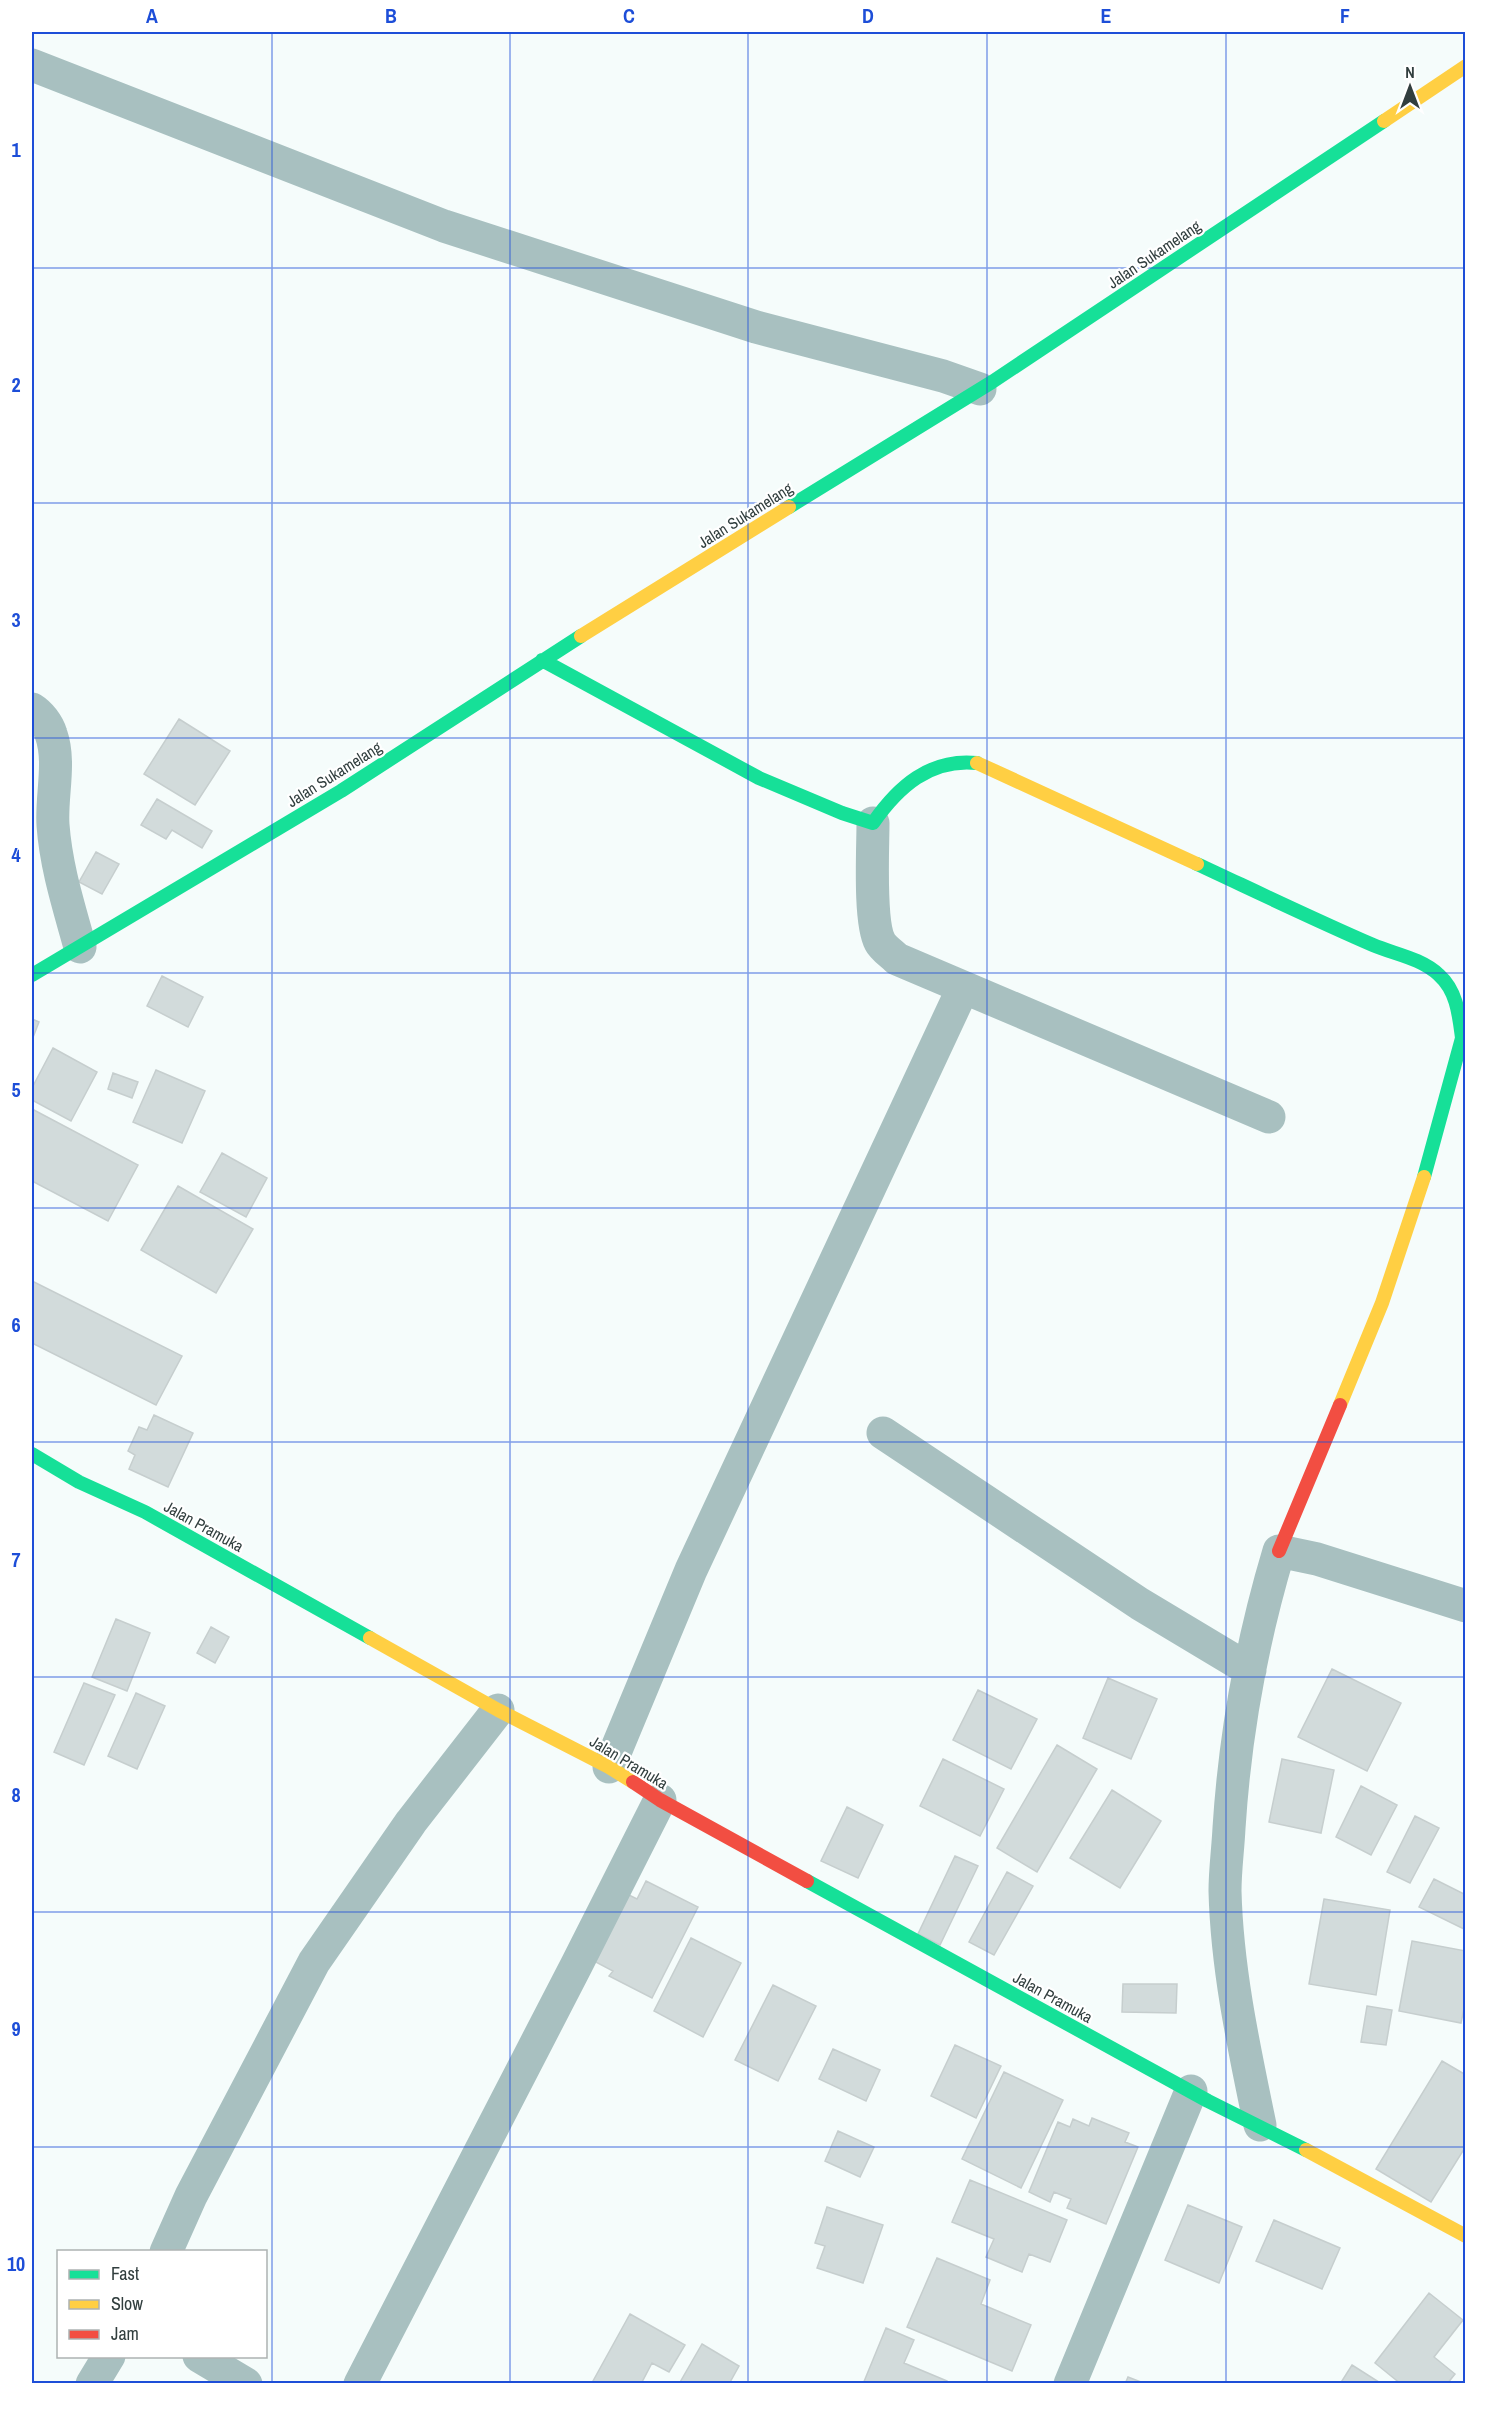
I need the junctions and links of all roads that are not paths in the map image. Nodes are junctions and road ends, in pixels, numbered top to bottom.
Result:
1 (32, 65) edge
2 (1466, 66) edge
3 (980, 390) junction
4 (542, 660) junction
5 (32, 709) edge
6 (873, 823) junction
7 (80, 947) junction
8 (32, 975) edge
9 (963, 988) junction
10 (1269, 1117) dead end
11 (883, 1432) dead end
12 (32, 1454) edge
13 (1280, 1551) junction
14 (1466, 1606) edge
15 (1250, 1670) junction
16 (498, 1710) junction
17 (609, 1767) junction
18 (660, 1800) junction
19 (1200, 2096) junction
20 (1249, 2120) junction
21 (1466, 2236) edge
22 (167, 2250) edge
23 (108, 2358) edge
24 (202, 2358) edge
25 (92, 2384) edge
26 (246, 2384) edge
27 (360, 2384) edge
28 (1070, 2384) edge

1 - 3 street
2 - 3 street, Jalan Sukamelang
3 - 4 street, Jalan Sukamelang
4 - 6 street
4 - 7 street, Jalan Sukamelang
5 - 7 street
6 - 9 street
6 - 13 street
7 - 8 street, Jalan Sukamelang
9 - 10 street
9 - 17 street
11 - 15 street
12 - 16 street, Jalan Pramuka
13 - 14 street
13 - 15 street
15 - 20 street
16 - 17 street, Jalan Pramuka
16 - 22 street
17 - 18 street, Jalan Pramuka
18 - 19 street, Jalan Pramuka
18 - 27 street
19 - 20 street, Jalan Pramuka
19 - 28 street
20 - 21 street, Jalan Pramuka
23 - 25 street
24 - 26 street

